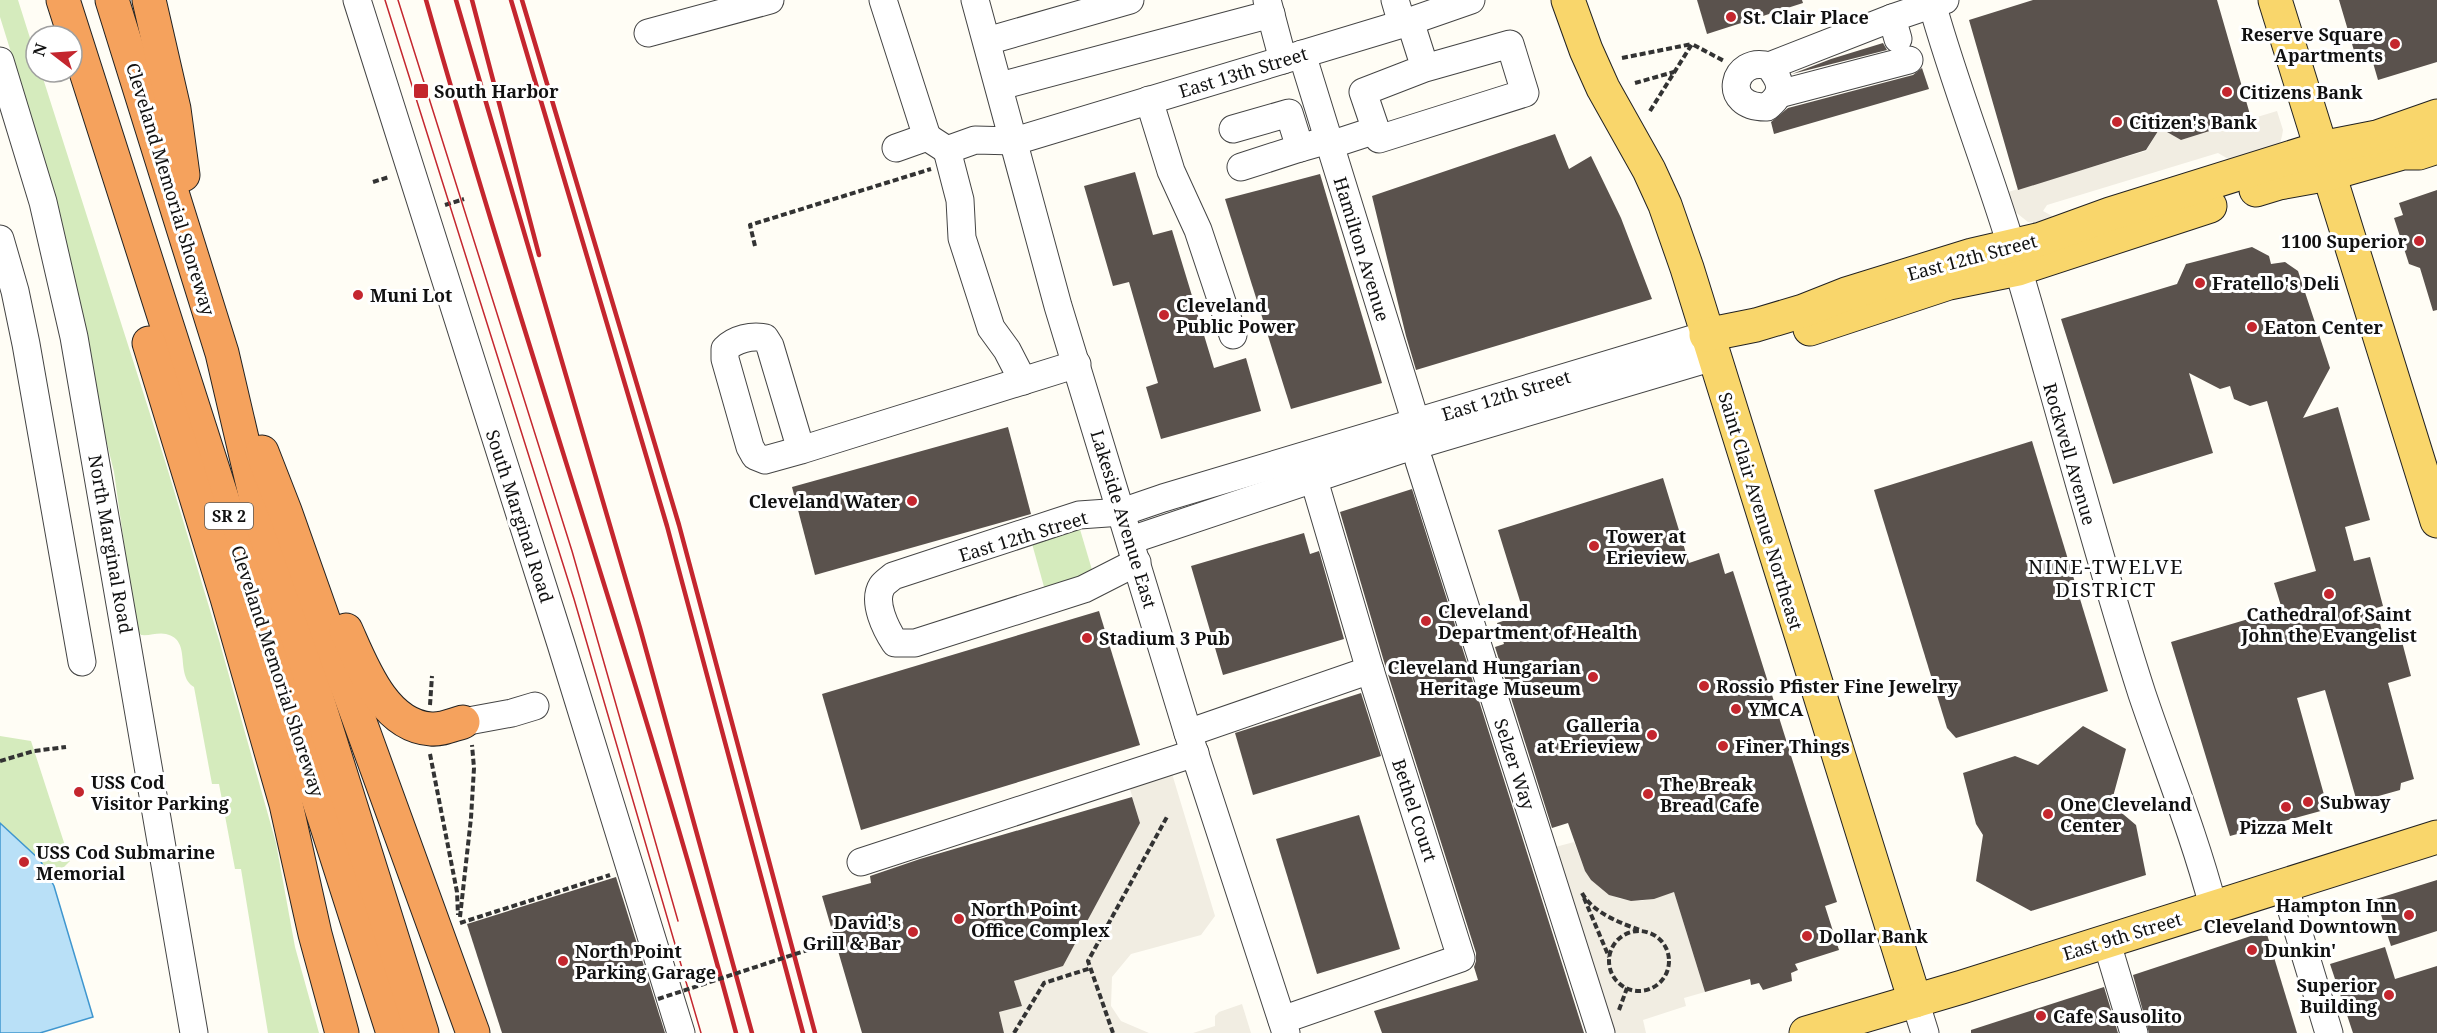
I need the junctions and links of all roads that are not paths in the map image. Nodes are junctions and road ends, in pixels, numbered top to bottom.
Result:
1 (40, 0) edge
2 (63, 0) edge
3 (112, 0) edge
4 (149, 0) edge
5 (357, 0) edge
6 (770, 0) edge
7 (883, 0) edge
8 (975, 0) edge
9 (1130, 0) edge
10 (1568, 0) edge
11 (2274, 0) edge
12 (1936, 2) edge
13 (1454, 3) edge
14 (1269, 7) edge
15 (1402, 15) edge
16 (48, 24) edge
17 (648, 33) dead end
18 (1899, 39) junction
19 (987, 41) junction
20 (1292, 57) junction
21 (0, 61) edge
22 (1769, 66) junction
23 (1425, 68) junction
24 (67, 84) edge
25 (1000, 86) junction
26 (1779, 94) junction
27 (1149, 100) junction
28 (2437, 116) edge
29 (1233, 129) dead end
30 (1376, 130) junction
31 (1015, 141) junction
32 (1329, 142) junction
33 (2437, 147) edge
34 (896, 148) dead end
35 (1299, 148) junction
36 (935, 152) junction
37 (2325, 161) junction
38 (1241, 166) dead end
39 (0, 239) edge
40 (193, 257) junction
41 (2014, 257) junction
42 (1233, 335) dead end
43 (1710, 346) junction
44 (222, 353) junction
45 (1077, 364) junction
46 (1023, 381) junction
47 (1419, 442) junction
48 (801, 450) dead end
49 (1314, 480) junction
50 (285, 511) junction
51 (1122, 513) junction
52 (2437, 521) edge
53 (1134, 551) junction
54 (82, 662) dead end
55 (1370, 670) junction
56 (536, 706) dead end
57 (472, 720) joint
58 (1192, 743) junction
59 (2437, 837) edge
60 (861, 862) dead end
61 (2284, 885) junction
62 (2213, 906) junction
63 (2106, 940) junction
64 (1915, 1001) junction
65 (1284, 1027) edge
66 (194, 1033) edge
67 (342, 1033) edge
68 (393, 1033) edge
69 (423, 1033) edge
70 (473, 1033) edge
71 (681, 1033) edge
72 (1601, 1033) edge
73 (1806, 1033) edge
74 (1925, 1033) edge
75 (2134, 1033) edge
76 (2329, 1033) edge

1 - 16 highway
2 - 68 highway, Cleveland Memorial Shoreway / SR 2
3 - 40 highway, Cleveland Memorial Shoreway / SR 2
4 - 40 highway
5 - 71 street, South Marginal Road
6 - 17 street
7 - 36 street
8 - 19 street, Lakeside Avenue East
9 - 19 street
10 - 43 main road, Saint Clair Avenue Northeast
11 - 37 main road
12 - 18 street
12 - 41 street, Rockwell Avenue
13 - 15 street, East 13th Street
14 - 20 street, Hamilton Avenue
14 - 25 street
15 - 20 street, East 13th Street
15 - 23 street
18 - 22 street
18 - 26 street
19 - 25 street, Lakeside Avenue East
20 - 27 street, East 13th Street
20 - 32 street, Hamilton Avenue
21 - 66 street, North Marginal Road
22 - 26 street
22 - 26 street
23 - 30 street
23 - 30 street
24 - 67 highway
25 - 31 street, Lakeside Avenue East
27 - 31 street, East 13th Street
27 - 42 street
28 - 37 main road, East 12th Street
29 - 35 street
30 - 32 street
31 - 36 street, East 13th Street
31 - 45 street, Lakeside Avenue East
32 - 35 street
32 - 47 street, Hamilton Avenue
33 - 37 main road, East 12th Street
34 - 36 street, East 13th Street
35 - 38 street
36 - 46 street
37 - 41 main road, East 12th Street
37 - 52 main road
39 - 54 street
40 - 44 highway, Cleveland Memorial Shoreway / SR 2
41 - 43 main road, East 12th Street
41 - 62 street, Rockwell Avenue
43 - 47 street, East 12th Street
43 - 64 main road, Saint Clair Avenue Northeast
44 - 50 highway
44 - 69 highway, Cleveland Memorial Shoreway / SR 2
45 - 46 street
45 - 51 street, Lakeside Avenue East
46 - 48 street
47 - 49 street, East 12th Street
47 - 51 street, East 12th Street
47 - 72 street, Selzer Way
49 - 53 street, East 12th Street
49 - 55 street, Bethel Court
50 - 57 highway
50 - 70 highway
51 - 53 street, Lakeside Avenue East
51 - 53 street, East 12th Street
53 - 58 street, Lakeside Avenue East
55 - 58 street
55 - 65 street, Bethel Court
56 - 57 street
58 - 60 street
58 - 65 street, Lakeside Avenue East
59 - 61 main road, East 9th Street
61 - 62 main road, East 9th Street
61 - 76 street
62 - 63 main road, East 9th Street
63 - 64 main road, East 9th Street
63 - 75 street
64 - 73 main road, East 9th Street
64 - 74 street, Saint Clair Avenue Northeast

